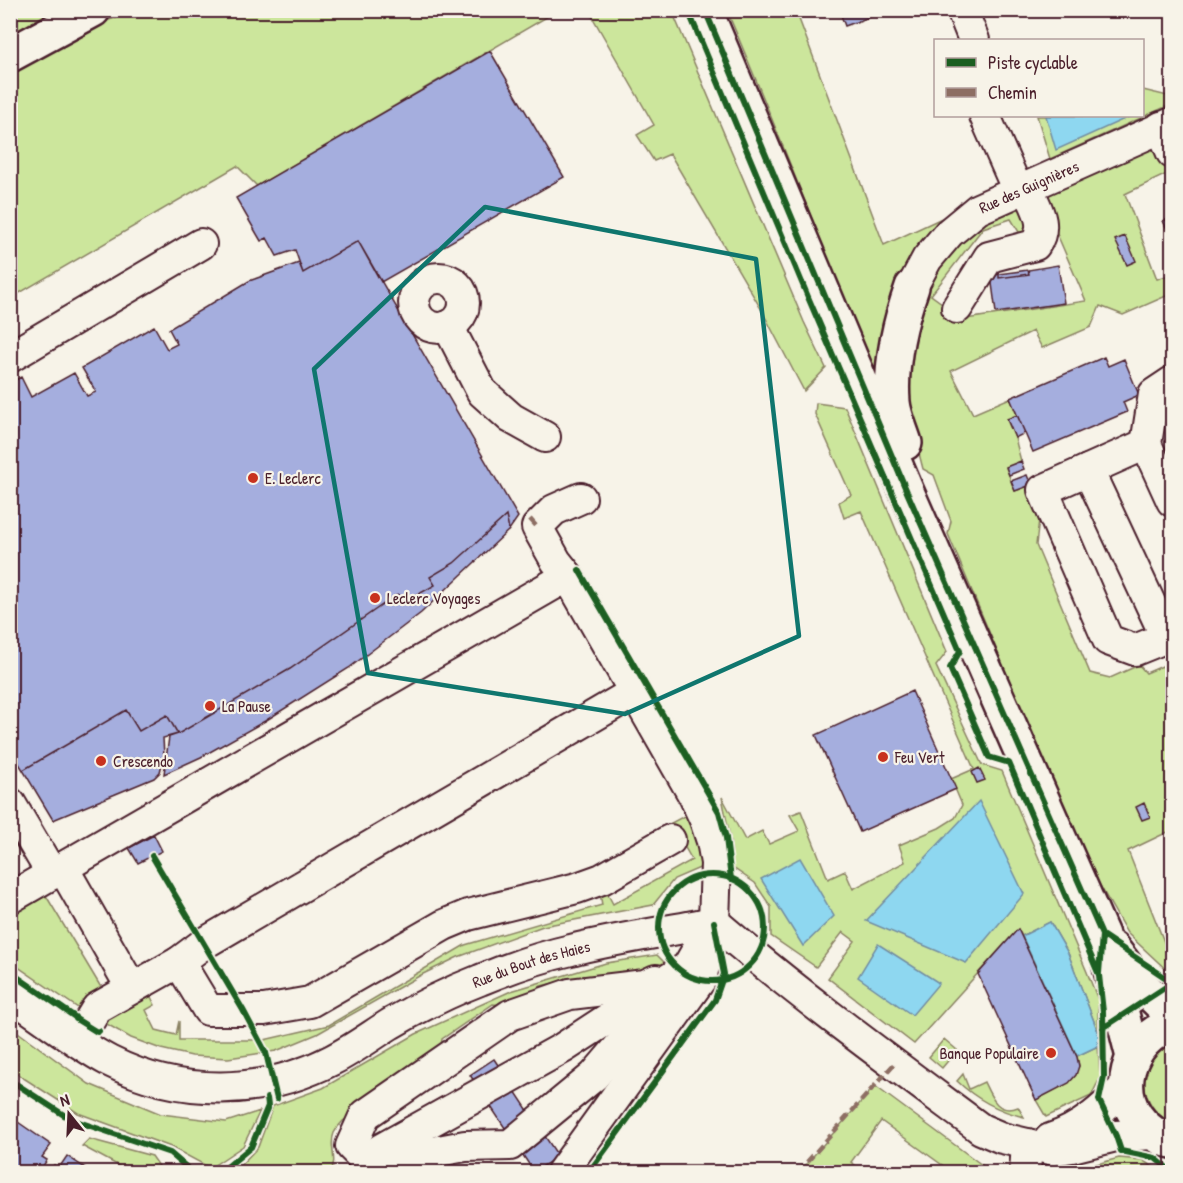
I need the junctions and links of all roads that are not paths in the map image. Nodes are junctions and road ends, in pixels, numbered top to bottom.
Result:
1 (93, 10) edge
2 (705, 10) edge
3 (962, 10) edge
4 (974, 39) edge
5 (10, 55) edge
6 (986, 117) edge
7 (1169, 134) edge
8 (1023, 189) junction
9 (201, 244) dead end
10 (912, 286) joint
11 (957, 308) dead end
12 (448, 326) dead end
13 (10, 357) edge
14 (1173, 382) edge
15 (545, 437) dead end
16 (1146, 444) junction
17 (1089, 470) junction
18 (907, 492) junction
19 (581, 498) dead end
20 (1173, 501) edge
21 (568, 576) junction
22 (1169, 636) edge
23 (633, 693) junction
24 (10, 803) edge
25 (670, 840) dead end
26 (57, 871) junction
27 (10, 898) edge
28 (714, 922) junction
29 (1102, 935) junction
30 (179, 962) junction
31 (687, 968) junction
32 (131, 987) junction
33 (10, 995) edge
34 (1173, 1015) edge
35 (1173, 1025) edge
36 (77, 1041) junction
37 (1130, 1071) junction
38 (1167, 1141) edge
39 (1026, 1158) edge
40 (358, 1165) edge
41 (562, 1173) edge

1 - 5 main road
2 - 18 main road
3 - 4 street
6 - 8 street
7 - 8 street, Rue des Guignières
8 - 10 street, Rue des Guignières
8 - 11 street
9 - 13 street
10 - 18 main road
12 - 15 street
14 - 16 street
16 - 17 street
16 - 20 street
17 - 22 street
17 - 22 street
18 - 29 main road
19 - 21 street
21 - 23 street
21 - 26 street
23 - 28 street
23 - 30 street
24 - 26 street
25 - 30 street
26 - 27 street
26 - 32 street
28 - 31 street
28 - 36 street, Rue du Bout des Haies
28 - 39 street
28 - 41 street
29 - 34 main road
29 - 37 main road
30 - 32 street
31 - 40 street
31 - 40 street
31 - 40 street
32 - 36 street
33 - 36 street, Rue du Bout des Haies
35 - 37 main road
37 - 38 main road
37 - 39 street
38 - 39 street

